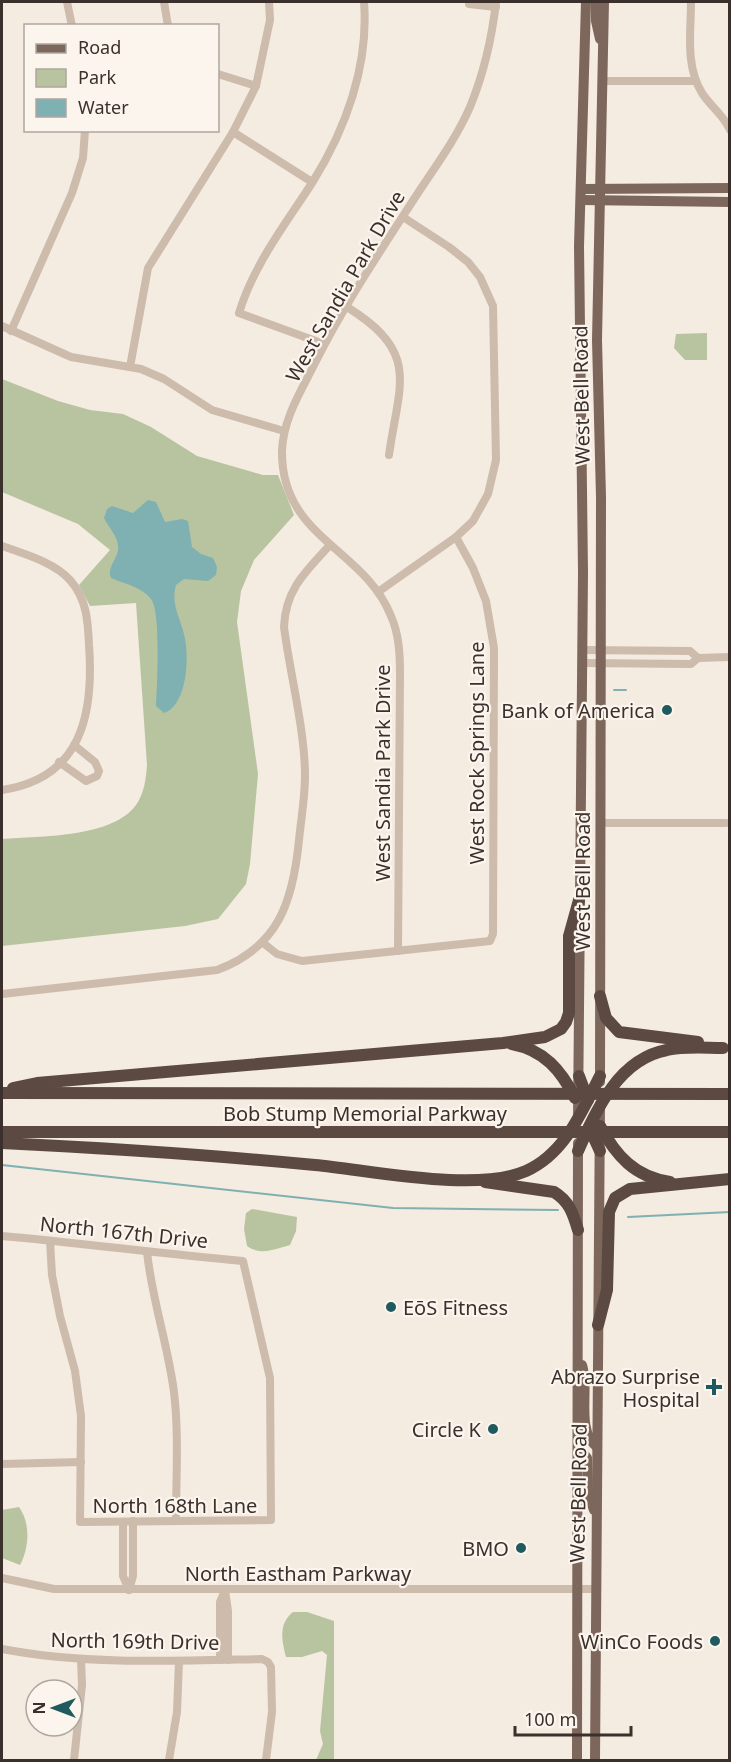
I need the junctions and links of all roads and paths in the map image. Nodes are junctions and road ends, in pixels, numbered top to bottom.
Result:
1 (67, 2) edge
2 (164, 2) edge
3 (269, 2) edge
4 (364, 2) edge
5 (586, 2) edge
6 (596, 2) edge
7 (604, 2) edge
8 (691, 2) edge
9 (469, 4) dead end
10 (496, 4) edge
11 (72, 24) edge
12 (168, 24) edge
13 (604, 54) junction
14 (219, 74) edge
15 (603, 81) junction
16 (696, 81) junction
17 (256, 86) junction
18 (729, 130) edge
19 (85, 132) edge
20 (232, 132) junction
21 (312, 182) junction
22 (729, 188) edge
23 (581, 195) junction
24 (600, 195) junction
25 (729, 202) edge
26 (403, 217) junction
27 (346, 308) junction
28 (2, 326) edge
29 (11, 331) junction
30 (324, 344) junction
31 (130, 367) junction
32 (598, 413) junction
33 (580, 414) junction
34 (284, 431) junction
35 (389, 455) dead end
36 (456, 537) junction
37 (330, 545) junction
38 (2, 546) edge
39 (378, 592) junction
40 (582, 650) junction
41 (600, 651) junction
42 (729, 657) edge
43 (698, 658) junction
44 (582, 663) junction
45 (600, 663) junction
46 (74, 745) junction
47 (59, 762) junction
48 (2, 790) edge
49 (600, 823) junction
50 (726, 823) dead end
51 (579, 900) junction
52 (262, 942) junction
53 (398, 951) junction
54 (2, 994) edge
55 (600, 996) junction
56 (503, 1043) junction
57 (726, 1048) edge
58 (579, 1076) joint
59 (600, 1076) joint
60 (2, 1092) edge
61 (729, 1094) edge
62 (589, 1114) junction
63 (2, 1132) edge
64 (729, 1132) edge
65 (2, 1143) edge
66 (578, 1151) joint
67 (600, 1151) joint
68 (729, 1179) edge
69 (478, 1180) junction
70 (683, 1183) junction
71 (578, 1230) junction
72 (2, 1236) edge
73 (50, 1241) junction
74 (147, 1252) junction
75 (598, 1325) junction
76 (578, 1353) junction
77 (578, 1446) junction
78 (597, 1447) junction
79 (81, 1462) junction
80 (2, 1464) edge
81 (596, 1517) junction
82 (271, 1520) joint
83 (133, 1521) junction
84 (176, 1521) junction
85 (123, 1522) junction
86 (2, 1578) edge
87 (578, 1589) junction
88 (596, 1589) junction
89 (129, 1590) junction
90 (225, 1590) junction
91 (2, 1649) edge
92 (81, 1659) junction
93 (224, 1660) junction
94 (178, 1661) junction
95 (74, 1761) edge
96 (169, 1761) edge
97 (266, 1761) edge
98 (577, 1761) edge
99 (595, 1761) edge

1 - 11 street
2 - 12 street
3 - 17 street
4 - 21 street
5 - 23 main road, West Bell Road
6 - 13 main road
7 - 13 main road, West Bell Road
8 - 16 street
9 - 10 street, West Sandia Park Drive
10 - 26 street, West Sandia Park Drive
13 - 15 main road, West Bell Road
14 - 17 street
15 - 16 street
15 - 24 main road, West Bell Road
16 - 18 street
17 - 20 street
19 - 29 street
20 - 21 street
20 - 31 street
21 - 30 street
22 - 24 main road
23 - 24 main road
23 - 33 main road, West Bell Road
24 - 25 main road
24 - 32 main road, West Bell Road
26 - 27 street, West Sandia Park Drive
26 - 36 street
27 - 30 street, West Sandia Park Drive
27 - 35 street
28 - 29 street
29 - 31 street
30 - 34 street, West Sandia Park Drive
31 - 34 street
32 - 33 main road
32 - 41 main road, West Bell Road
33 - 40 main road, West Bell Road
34 - 37 street, West Sandia Park Drive
36 - 39 street
36 - 53 street, West Rock Springs Lane
37 - 39 street, West Sandia Park Drive
37 - 52 street
38 - 46 street
39 - 53 street, West Sandia Park Drive
40 - 41 street
40 - 44 main road, West Bell Road
41 - 43 street
41 - 45 main road, West Bell Road
42 - 43 street
43 - 45 street
44 - 45 street
44 - 51 main road, West Bell Road
45 - 49 main road, West Bell Road
46 - 47 street
46 - 47 street
47 - 48 street
49 - 50 street
49 - 55 main road, West Bell Road
51 - 56 highway
51 - 58 main road, West Bell Road
52 - 53 street
52 - 54 street
55 - 57 highway
55 - 59 main road, West Bell Road
56 - 60 highway
56 - 62 highway
57 - 62 highway
58 - 62 highway
59 - 62 highway
60 - 61 highway, Bob Stump Memorial Parkway
62 - 66 highway
62 - 67 highway
62 - 69 highway
62 - 70 highway
63 - 64 highway, Bob Stump Memorial Parkway
65 - 69 highway
66 - 71 main road, West Bell Road
67 - 75 main road, West Bell Road
68 - 70 highway
69 - 71 highway
70 - 75 highway
71 - 76 main road, West Bell Road
72 - 73 street, North 167th Drive
73 - 74 street, North 167th Drive
73 - 79 street
74 - 82 street, North 167th Drive
74 - 84 street
75 - 78 main road, West Bell Road
76 - 77 main road, West Bell Road
76 - 78 main road
77 - 81 main road
77 - 87 main road, West Bell Road
78 - 81 main road, West Bell Road
79 - 80 street
79 - 85 street, North 168th Lane
81 - 88 main road, West Bell Road
82 - 84 street, North 168th Lane
83 - 84 street, North 168th Lane
83 - 85 street, North 168th Lane
83 - 89 street
85 - 89 street
86 - 89 street, North Eastham Parkway
87 - 88 street, North Eastham Parkway
87 - 90 street, North Eastham Parkway
87 - 98 main road, West Bell Road
88 - 99 main road, West Bell Road
89 - 90 street, North Eastham Parkway
90 - 93 street
91 - 92 street, North 169th Drive
92 - 94 street, North 169th Drive
92 - 95 street
93 - 94 street, North 169th Drive
93 - 97 street, North 169th Drive
94 - 96 street

